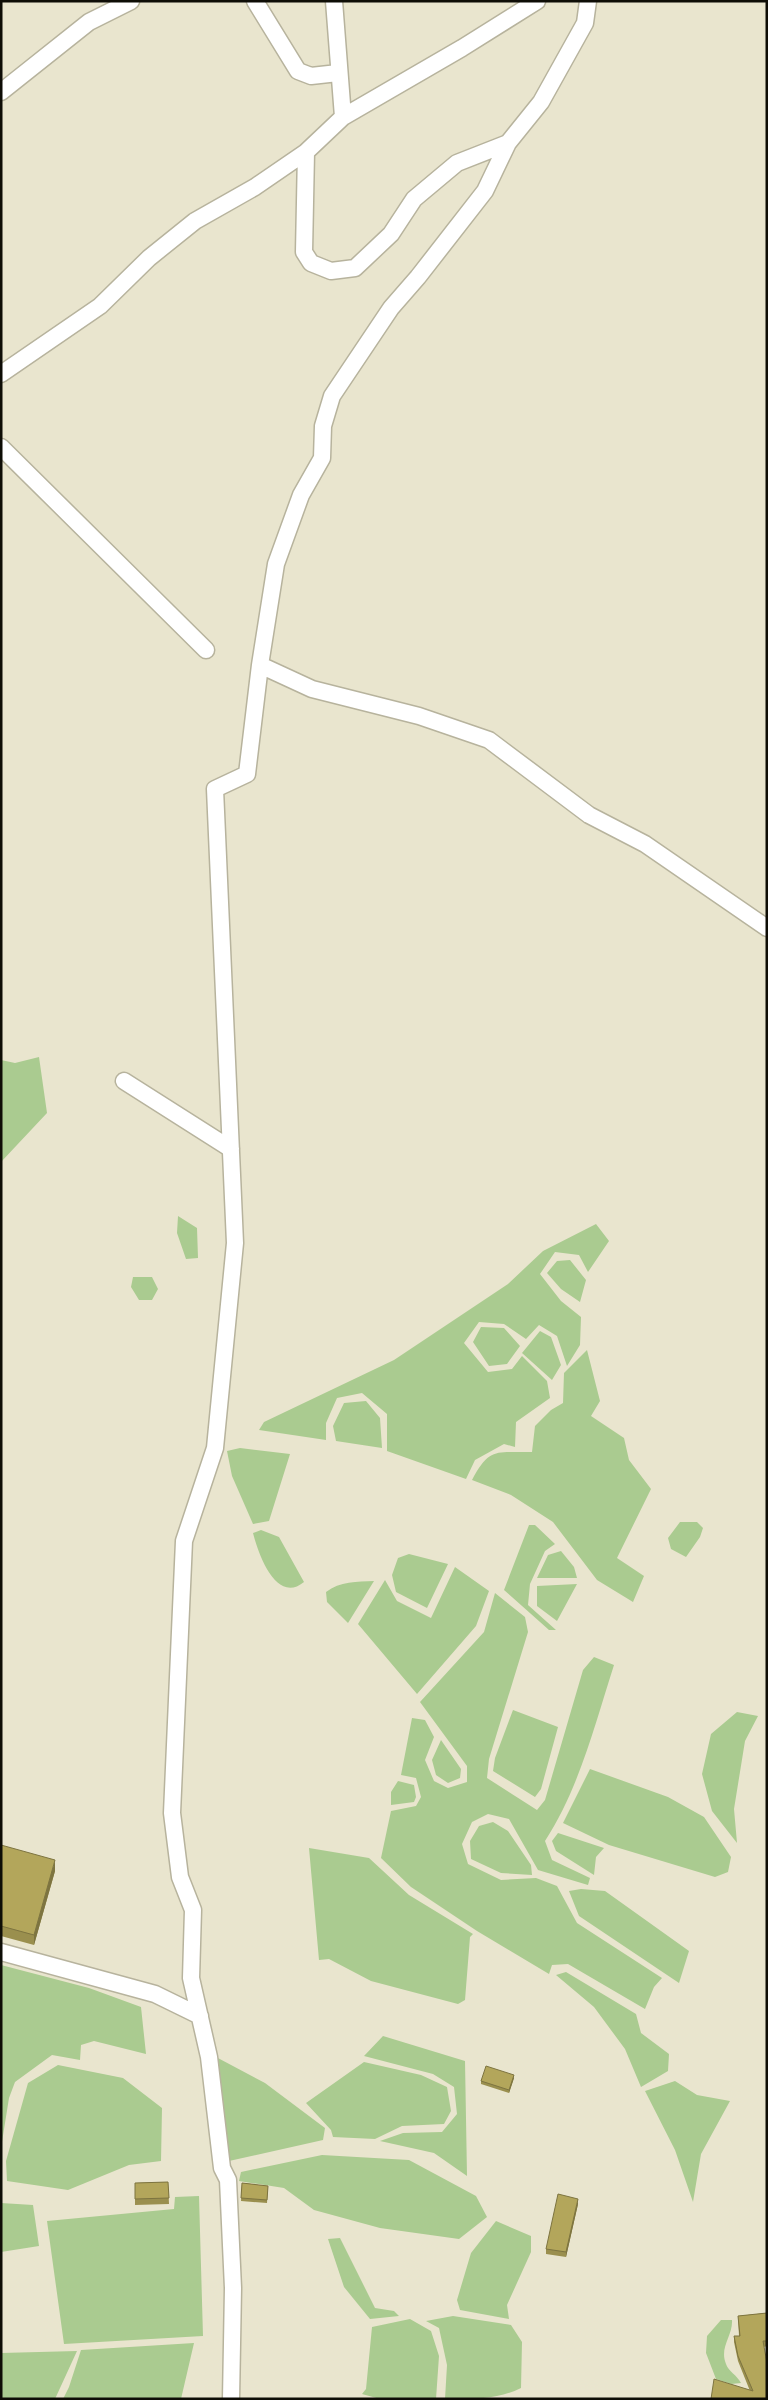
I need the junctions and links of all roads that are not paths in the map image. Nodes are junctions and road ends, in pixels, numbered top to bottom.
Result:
1 (131, 1) edge
2 (256, 1) edge
3 (334, 1) edge
4 (537, 1) edge
5 (588, 1) edge
6 (338, 73) junction
7 (1, 92) edge
8 (343, 117) junction
9 (508, 143) junction
10 (306, 152) junction
11 (1, 374) edge
12 (1, 447) edge
13 (206, 650) dead end
14 (260, 665) junction
15 (767, 928) edge
16 (124, 1081) dead end
17 (231, 1149) junction
18 (1, 1952) edge
19 (200, 2016) junction
20 (232, 2399) edge

1 - 7 street
2 - 6 street
3 - 6 street
4 - 8 street
5 - 9 street
6 - 8 street
8 - 10 street
9 - 10 street
9 - 14 street
10 - 11 street
12 - 13 street
14 - 15 street
14 - 17 street
16 - 17 street
17 - 19 street
18 - 19 street
19 - 20 street

